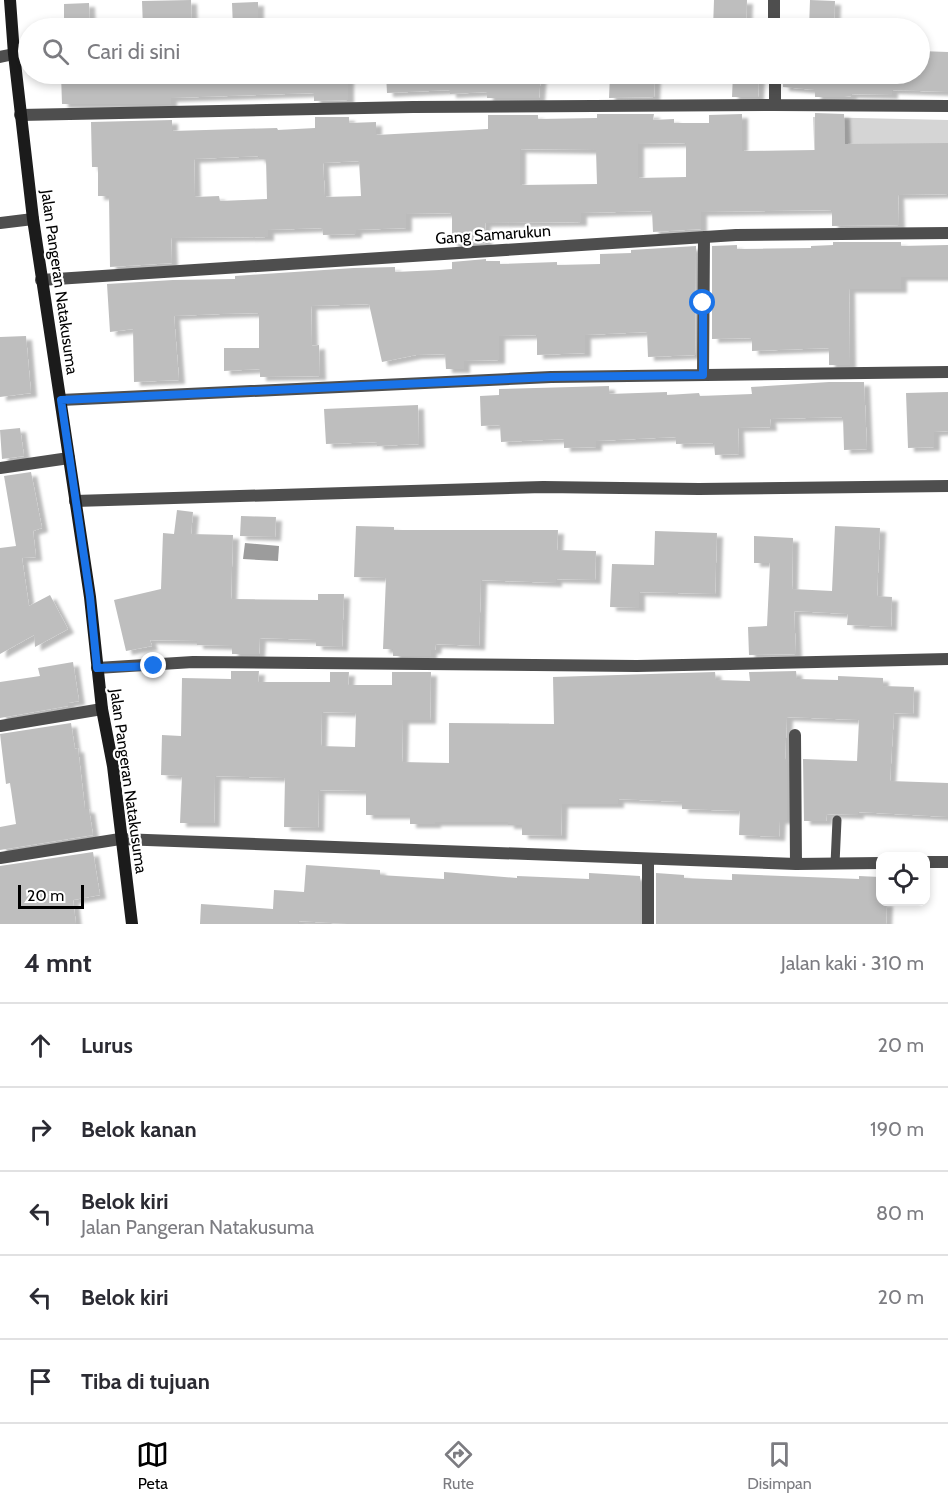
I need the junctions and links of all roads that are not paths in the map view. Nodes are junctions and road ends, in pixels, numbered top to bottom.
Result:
1 (10, 0) edge
2 (15, 0) edge
3 (774, 0) edge
4 (774, 18) edge
5 (14, 54) junction
6 (0, 57) edge
7 (775, 84) edge
8 (775, 105) junction
9 (948, 106) edge
10 (21, 115) junction
11 (33, 219) junction
12 (0, 223) edge
13 (948, 233) edge
14 (704, 237) junction
15 (41, 280) junction
16 (948, 372) edge
17 (703, 375) junction
18 (61, 400) junction
19 (69, 458) junction
20 (0, 468) edge
21 (948, 486) edge
22 (75, 501) junction
23 (948, 659) edge
24 (97, 668) junction
25 (102, 709) junction
26 (0, 726) edge
27 (795, 735) dead end
28 (837, 820) dead end
29 (120, 839) junction
30 (0, 858) edge
31 (648, 859) junction
32 (948, 861) edge
33 (930, 862) edge
34 (876, 863) edge
35 (796, 864) junction
36 (835, 864) junction
37 (132, 924) edge
38 (648, 924) edge

1 - 2 street
1 - 5 street, Jalan Pangeran Natakusuma
3 - 4 street
5 - 6 street
5 - 10 street, Jalan Pangeran Natakusuma
7 - 8 street
8 - 9 street
8 - 10 street
10 - 11 street, Jalan Pangeran Natakusuma
11 - 12 street
11 - 15 street, Jalan Pangeran Natakusuma
13 - 14 street, Gang Samarukun
14 - 15 street, Gang Samarukun
14 - 17 street
15 - 18 street, Jalan Pangeran Natakusuma
16 - 17 street
17 - 18 street
18 - 19 street, Jalan Pangeran Natakusuma
19 - 20 street
19 - 22 street, Jalan Pangeran Natakusuma
21 - 22 street
22 - 24 street, Jalan Pangeran Natakusuma
23 - 24 street
24 - 25 street, Jalan Pangeran Natakusuma
25 - 26 street
25 - 29 street, Jalan Pangeran Natakusuma
27 - 35 street
28 - 36 lane
29 - 30 street
29 - 31 street
29 - 37 street, Jalan Pangeran Natakusuma
31 - 35 street
31 - 38 street
32 - 33 street
34 - 36 street
35 - 36 street

